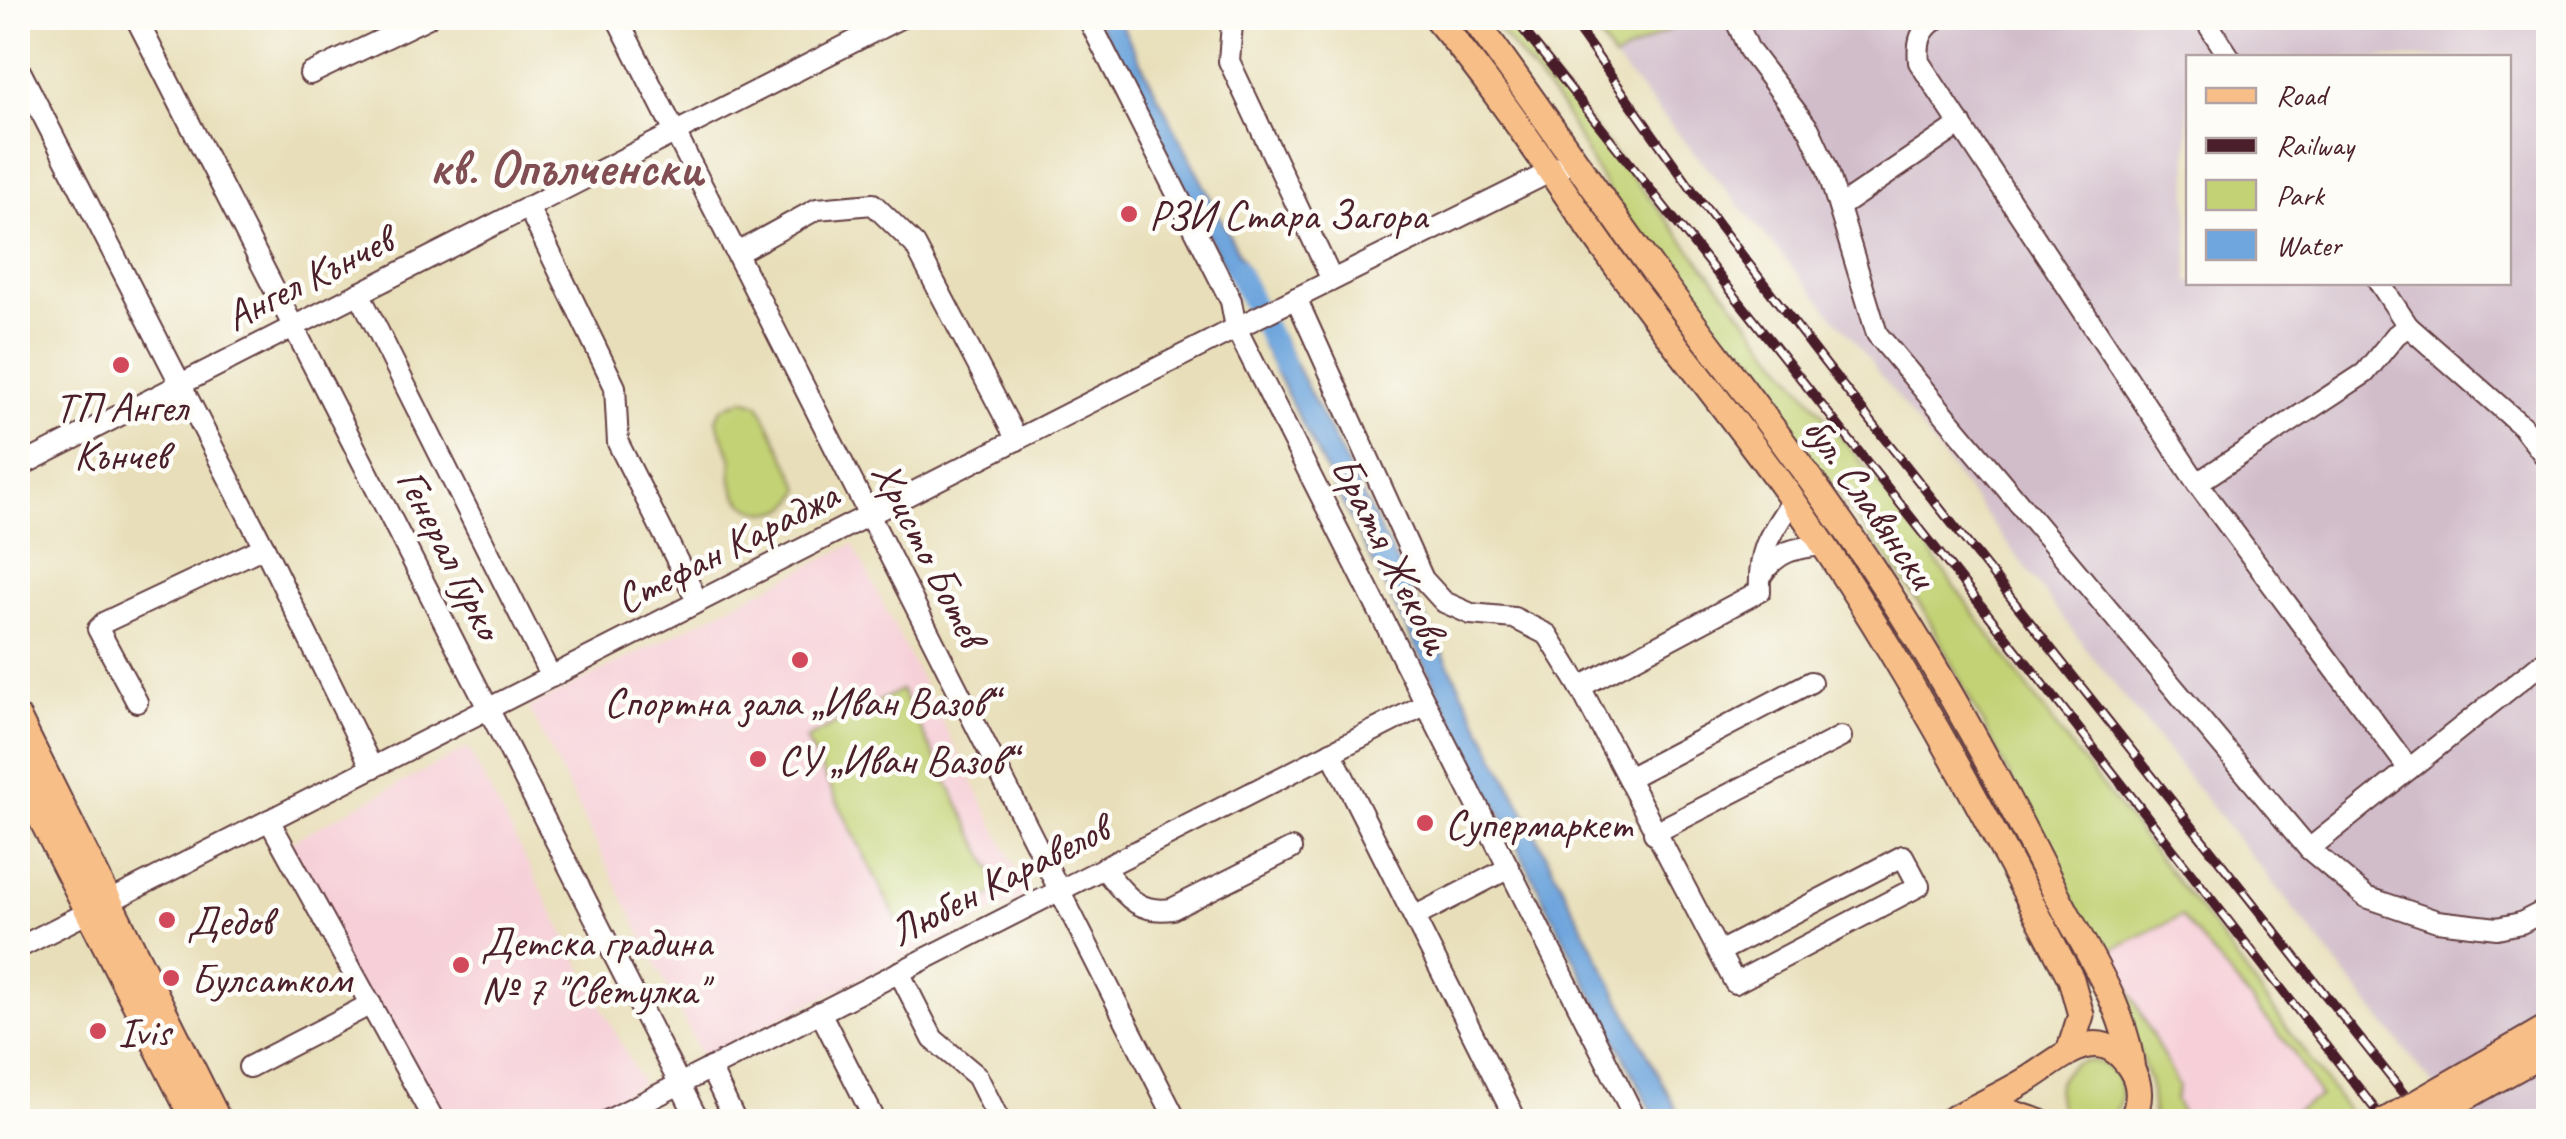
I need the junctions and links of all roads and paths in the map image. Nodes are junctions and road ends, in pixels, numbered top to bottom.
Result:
1 (136, 18) edge
2 (427, 18) edge
3 (617, 18) edge
4 (900, 18) edge
5 (1088, 18) edge
6 (1436, 18) edge
7 (1474, 18) edge
8 (1735, 18) edge
9 (1938, 18) edge
10 (2204, 18) edge
11 (876, 23) edge
12 (1232, 24) dead end
13 (2228, 55) edge
14 (18, 67) edge
15 (310, 74) dead end
16 (1961, 124) junction
17 (675, 132) junction
18 (1577, 159) junction
19 (1552, 171) junction
20 (528, 207) junction
21 (1839, 207) junction
22 (737, 253) junction
23 (1332, 280) junction
24 (2381, 285) edge
25 (359, 293) junction
26 (1296, 298) junction
27 (1241, 325) junction
28 (294, 326) junction
29 (2408, 326) junction
30 (180, 384) junction
31 (1017, 440) junction
32 (2548, 460) edge
33 (18, 467) edge
34 (2197, 483) junction
35 (1792, 501) junction
36 (869, 515) junction
37 (1824, 545) junction
38 (264, 547) junction
39 (1760, 578) junction
40 (698, 602) junction
41 (2548, 658) edge
42 (551, 677) junction
43 (1811, 682) dead end
44 (1580, 686) junction
45 (136, 702) dead end
46 (1426, 704) junction
47 (488, 709) junction
48 (18, 718) edge
49 (1841, 737) dead end
50 (1332, 752) junction
51 (372, 768) junction
52 (2409, 768) junction
53 (18, 773) edge
54 (1628, 778) junction
55 (269, 820) junction
56 (1654, 833) junction
57 (1291, 849) dead end
58 (2309, 849) junction
59 (1103, 868) junction
60 (1509, 868) junction
61 (1059, 890) junction
62 (99, 907) junction
63 (2548, 909) edge
64 (1414, 917) junction
65 (18, 948) edge
66 (1719, 952) junction
67 (899, 972) junction
68 (371, 1004) junction
69 (820, 1012) junction
70 (2548, 1027) edge
71 (2070, 1049) junction
72 (2548, 1051) edge
73 (2049, 1066) junction
74 (249, 1067) dead end
75 (710, 1068) junction
76 (2132, 1070) junction
77 (2489, 1072) junction
78 (680, 1084) junction
79 (2139, 1096) junction
80 (195, 1122) edge
81 (220, 1122) edge
82 (435, 1122) edge
83 (605, 1122) edge
84 (699, 1122) edge
85 (736, 1122) edge
86 (876, 1122) edge
87 (1000, 1122) edge
88 (1177, 1122) edge
89 (1516, 1122) edge
90 (1638, 1122) edge
91 (1948, 1122) edge
92 (1973, 1122) edge
93 (2039, 1122) edge
94 (2048, 1122) edge
95 (2131, 1122) edge
96 (2149, 1122) edge
97 (2382, 1122) edge
98 (2423, 1122) edge

1 - 28 street, Генерал Гурко
2 - 15 street
3 - 17 street, Христо Ботев
4 - 11 street, Ангел Кънчев
5 - 27 street, Братя Жекови
6 - 19 main road, бул. Славянски
7 - 18 main road, бул. Славянски
8 - 21 street
9 - 16 street
10 - 13 street
11 - 17 street, Ангел Кънчев
12 - 23 street
14 - 30 street
16 - 21 street
16 - 34 street
17 - 20 street, Ангел Кънчев
17 - 22 street, Христо Ботев
18 - 19 street, Стефан Караджа
18 - 76 main road, бул. Славянски
19 - 23 street, Стефан Караджа
19 - 35 main road, бул. Славянски
20 - 25 street, Ангел Кънчев
20 - 40 street
21 - 58 street
22 - 31 street
22 - 36 street, Христо Ботев
23 - 26 street, Стефан Караджа
24 - 29 street
25 - 28 street, Ангел Кънчев
25 - 42 street
26 - 27 street, Стефан Караджа
26 - 44 street
27 - 31 street, Стефан Караджа
27 - 46 street, Братя Жекови
28 - 30 street, Ангел Кънчев
28 - 47 street, Генерал Гурко
29 - 32 street
29 - 34 street
30 - 33 street, Ангел Кънчев
30 - 38 street
31 - 36 street, Стефан Караджа
34 - 52 street
35 - 37 main road, бул. Славянски
35 - 39 street
36 - 40 street, Стефан Караджа
36 - 61 street, Христо Ботев
37 - 39 street
37 - 71 main road, бул. Славянски
38 - 45 street
38 - 51 street
39 - 44 street
40 - 42 street, Стефан Караджа
41 - 52 street
42 - 47 street, Стефан Караджа
43 - 54 street
44 - 54 street
46 - 50 street, Любен Каравелов
46 - 60 street, Братя Жекови
47 - 51 street, Стефан Караджа
47 - 78 street, Генерал Гурко
48 - 62 main road
49 - 56 street
50 - 59 street, Любен Каравелов
50 - 64 street
51 - 55 street, Стефан Караджа
52 - 58 street
53 - 62 main road
54 - 56 street
55 - 62 street, Стефан Караджа
55 - 68 street
56 - 66 street
57 - 59 street
58 - 63 street
59 - 61 street, Любен Каравелов
60 - 64 street
60 - 90 street, Братя Жекови
61 - 67 street, Любен Каравелов
61 - 88 street, Христо Ботев
62 - 65 street, Стефан Караджа
62 - 80 main road
62 - 81 main road
64 - 89 street
66 - 66 street
67 - 69 street, Любен Каравелов
67 - 87 street
68 - 74 street
68 - 82 street
69 - 75 street, Любен Каравелов
69 - 86 street
70 - 77 main road
71 - 73 main road
71 - 76 main road
72 - 77 main road
73 - 91 main road
73 - 94 main road
75 - 78 street, Любен Каравелов
75 - 85 street
76 - 79 main road, бул. Славянски
77 - 97 main road, bridge
77 - 98 main road, bridge
78 - 83 street, Любен Каравелов
78 - 84 street, Генерал Гурко
79 - 95 main road
79 - 96 main road
92 - 93 main road

